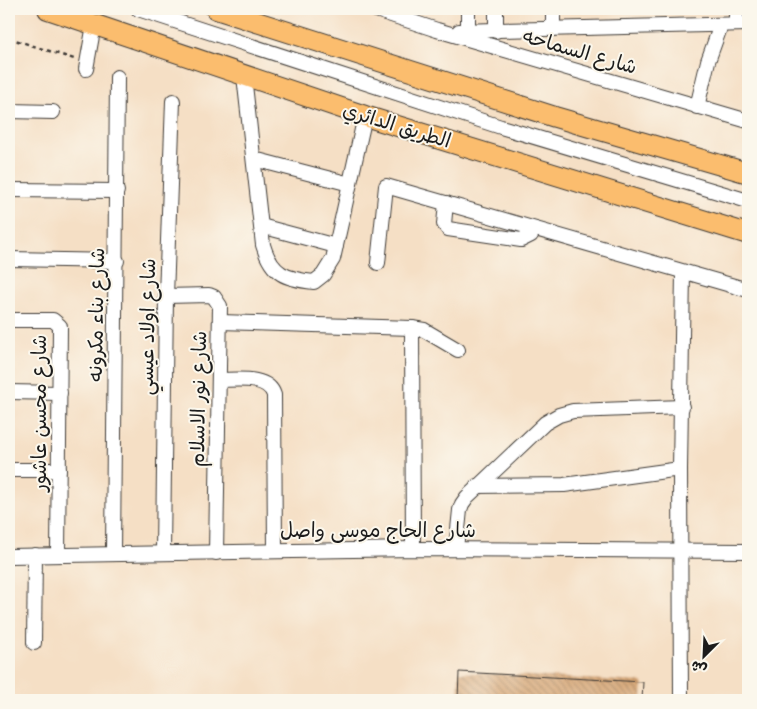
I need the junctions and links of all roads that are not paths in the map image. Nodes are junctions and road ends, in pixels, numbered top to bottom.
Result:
1 (48, 9) edge
2 (138, 9) edge
3 (216, 9) edge
4 (373, 9) edge
5 (468, 9) edge
6 (496, 9) edge
7 (553, 9) edge
8 (736, 9) edge
9 (742, 24) edge
10 (94, 25) junction
11 (721, 25) junction
12 (553, 29) junction
13 (436, 30) junction
14 (496, 31) junction
15 (468, 32) junction
16 (87, 66) road end
17 (244, 76) junction
18 (118, 78) dead end
19 (174, 101) dead end
20 (697, 106) junction
21 (9, 111) edge
22 (53, 112) dead end
23 (365, 116) junction
24 (748, 121) edge
25 (254, 159) junction
26 (748, 173) edge
27 (350, 184) junction
28 (9, 190) edge
29 (117, 191) junction
30 (748, 201) edge
31 (446, 203) junction
32 (261, 226) junction
33 (534, 228) junction
34 (748, 234) edge
35 (336, 246) junction
36 (9, 259) edge
37 (117, 260) junction
38 (378, 263) dead end
39 (684, 272) junction
40 (748, 290) edge
41 (166, 296) junction
42 (9, 320) edge
43 (220, 322) junction
44 (412, 328) junction
45 (458, 350) dead end
46 (219, 380) junction
47 (9, 392) edge
48 (60, 393) junction
49 (682, 407) junction
50 (680, 469) junction
51 (9, 470) edge
52 (59, 470) junction
53 (477, 486) junction
54 (413, 549) junction
55 (456, 549) junction
56 (275, 551) junction
57 (748, 551) edge
58 (680, 552) junction
59 (163, 553) junction
60 (216, 553) junction
61 (113, 554) junction
62 (35, 555) junction
63 (58, 555) junction
64 (9, 556) edge
65 (34, 643) dead end
66 (681, 700) edge

1 - 10 highway, الطريق الدائري
2 - 30 street
3 - 26 highway
4 - 13 street, شارع السماحه
5 - 15 street
6 - 14 street
7 - 12 street
8 - 9 street
9 - 11 street
10 - 16 street
10 - 17 highway, الطريق الدائري
11 - 12 street
11 - 20 street
12 - 14 street
13 - 15 street
13 - 20 street, شارع السماحه
14 - 15 street
17 - 23 highway, الطريق الدائري
17 - 25 street
18 - 29 street, شارع بناء مكرونه
19 - 41 street, شارع اولاد عيسي
20 - 24 street, شارع السماحه
21 - 22 street
23 - 27 street
23 - 34 highway, الطريق الدائري
25 - 27 street
25 - 32 street
27 - 35 street
28 - 29 street
29 - 37 street, شارع بناء مكرونه
31 - 33 street
31 - 33 street
31 - 38 street
32 - 35 street
32 - 35 street
33 - 39 street
36 - 37 street
37 - 61 street, شارع بناء مكرونه
39 - 40 street
39 - 49 street
41 - 43 street, شارع نور الاسلام
41 - 59 street, شارع اولاد عيسي
42 - 48 street, شارع محسن عاشور
43 - 44 street
43 - 46 street, شارع نور الاسلام
44 - 45 street
44 - 54 street
46 - 56 street
46 - 60 street, شارع نور الاسلام
47 - 48 street
48 - 52 street, شارع محسن عاشور
49 - 50 street
49 - 53 street
50 - 53 street
50 - 58 street
51 - 52 street
52 - 63 street, شارع محسن عاشور
53 - 55 street
54 - 55 street, شارع الحاج موسى واصل
54 - 56 street, شارع الحاج موسى واصل
55 - 58 street, شارع الحاج موسى واصل
56 - 60 street, شارع الحاج موسى واصل
57 - 58 street, شارع الحاج موسى واصل
58 - 66 street
59 - 60 street, شارع الحاج موسى واصل
59 - 61 street, شارع الحاج موسى واصل
61 - 63 street, شارع الحاج موسى واصل
62 - 63 street, شارع الحاج موسى واصل
62 - 64 street, شارع الحاج موسى واصل
62 - 65 street

